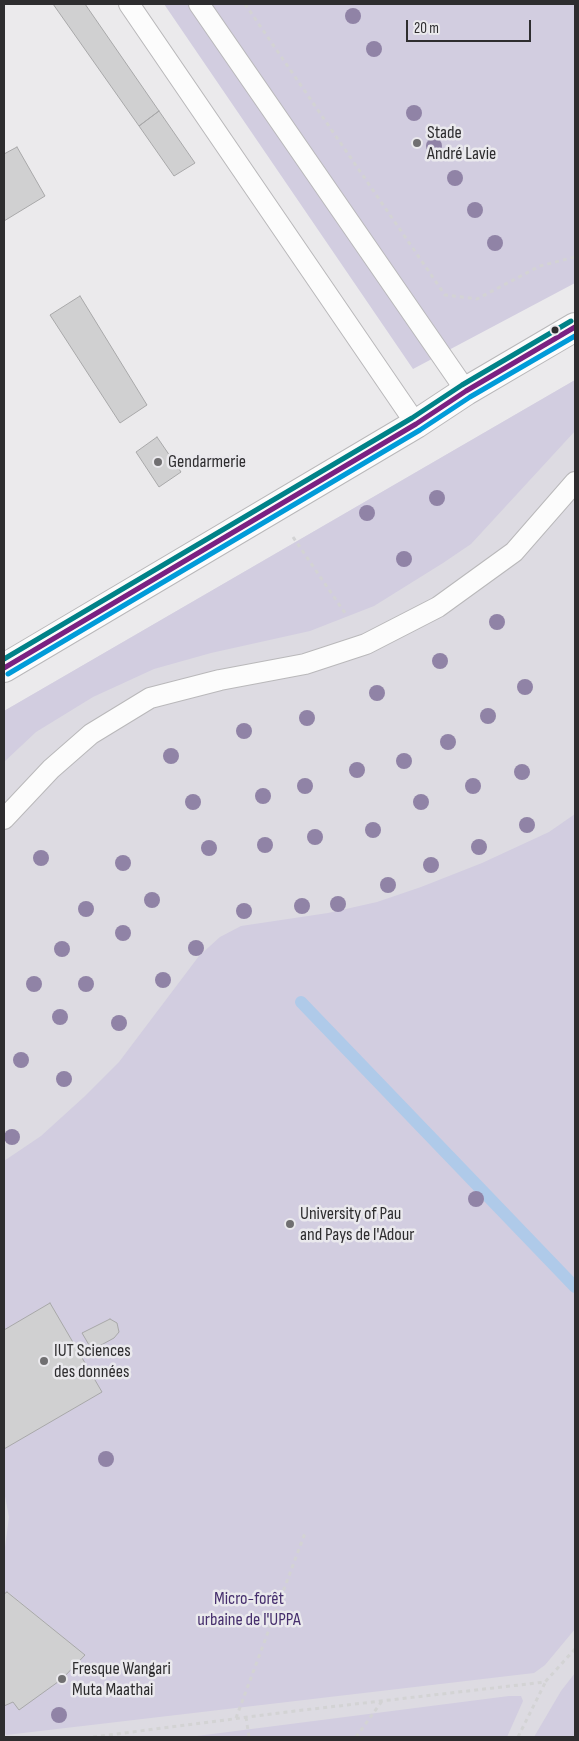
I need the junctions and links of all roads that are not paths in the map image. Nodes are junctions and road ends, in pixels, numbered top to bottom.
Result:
1 (128, 4) edge
2 (199, 4) edge
3 (575, 326) edge
4 (466, 391) junction
5 (416, 424) junction
6 (575, 482) edge
7 (4, 668) edge
8 (4, 819) edge

1 - 5 lane
2 - 4 lane
3 - 4 street
4 - 5 street
5 - 7 street
6 - 8 lane

